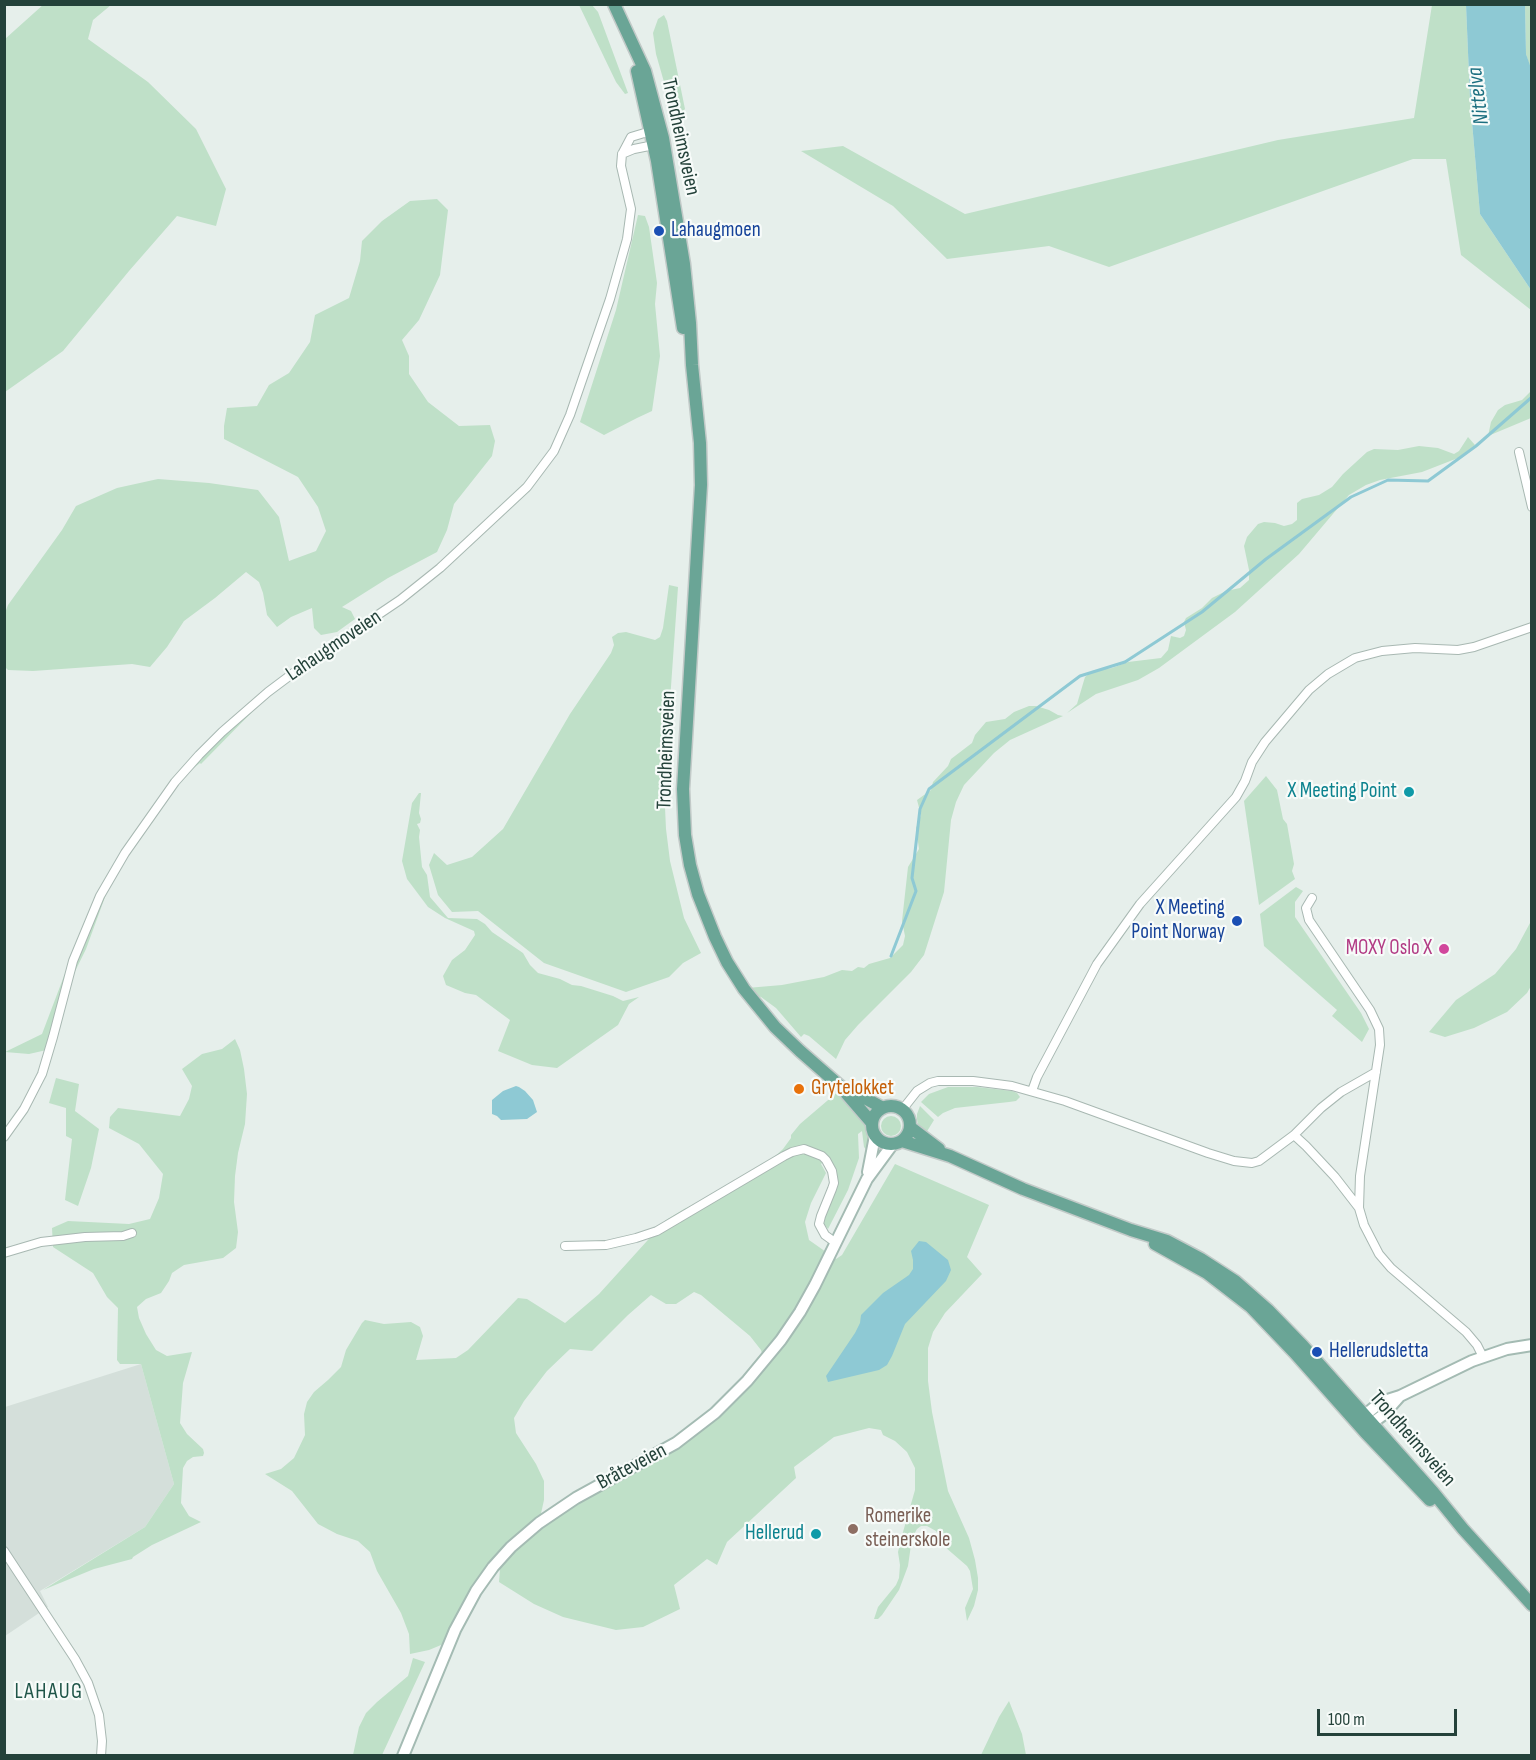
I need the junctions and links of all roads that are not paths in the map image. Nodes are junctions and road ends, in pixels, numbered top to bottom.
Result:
1 (614, 4) edge
2 (625, 29) junction
3 (651, 131) junction
4 (658, 141) junction
5 (622, 154) junction
6 (1519, 452) dead end
7 (1532, 507) edge
8 (1532, 627) edge
9 (1312, 898) dead end
10 (1376, 1072) junction
11 (840, 1086) junction
12 (1032, 1091) junction
13 (883, 1108) junction
14 (902, 1110) junction
15 (872, 1123) junction
16 (910, 1127) junction
17 (1294, 1135) junction
18 (875, 1136) junction
19 (4, 1137) edge
20 (897, 1143) junction
21 (950, 1156) junction
22 (867, 1179) junction
23 (1359, 1208) junction
24 (132, 1233) dead end
25 (836, 1242) junction
26 (565, 1246) dead end
27 (4, 1253) edge
28 (1532, 1346) edge
29 (1483, 1357) junction
30 (1366, 1422) junction
31 (4, 1551) edge
32 (1532, 1605) edge
33 (101, 1755) edge
34 (403, 1755) edge

1 - 2 main road, Trondheimsveien
2 - 3 main road, Trondheimsveien
2 - 4 main road, Trondheimsveien
3 - 4 main road, Trondheimsveien
3 - 5 street
4 - 5 street
4 - 11 main road, Trondheimsveien
5 - 19 street, Lahaugmoveien
6 - 7 street
8 - 12 street
9 - 10 street
10 - 17 street
10 - 23 street
11 - 13 main road, Trondheimsveien
11 - 15 main road, Trondheimsveien
12 - 14 street
12 - 17 street
13 - 14 main road
13 - 15 main road
14 - 16 main road
15 - 18 main road
16 - 20 main road
16 - 21 main road, Trondheimsveien
17 - 23 street
18 - 20 main road
18 - 22 main road, Bråteveien
20 - 21 main road, Trondheimsveien
20 - 22 main road, Bråteveien
21 - 30 main road, Trondheimsveien
22 - 25 main road, Bråteveien
23 - 29 street
24 - 27 street
25 - 26 street
25 - 34 main road, Bråteveien
28 - 29 main road
29 - 30 main road
30 - 32 main road, Trondheimsveien
31 - 33 street

